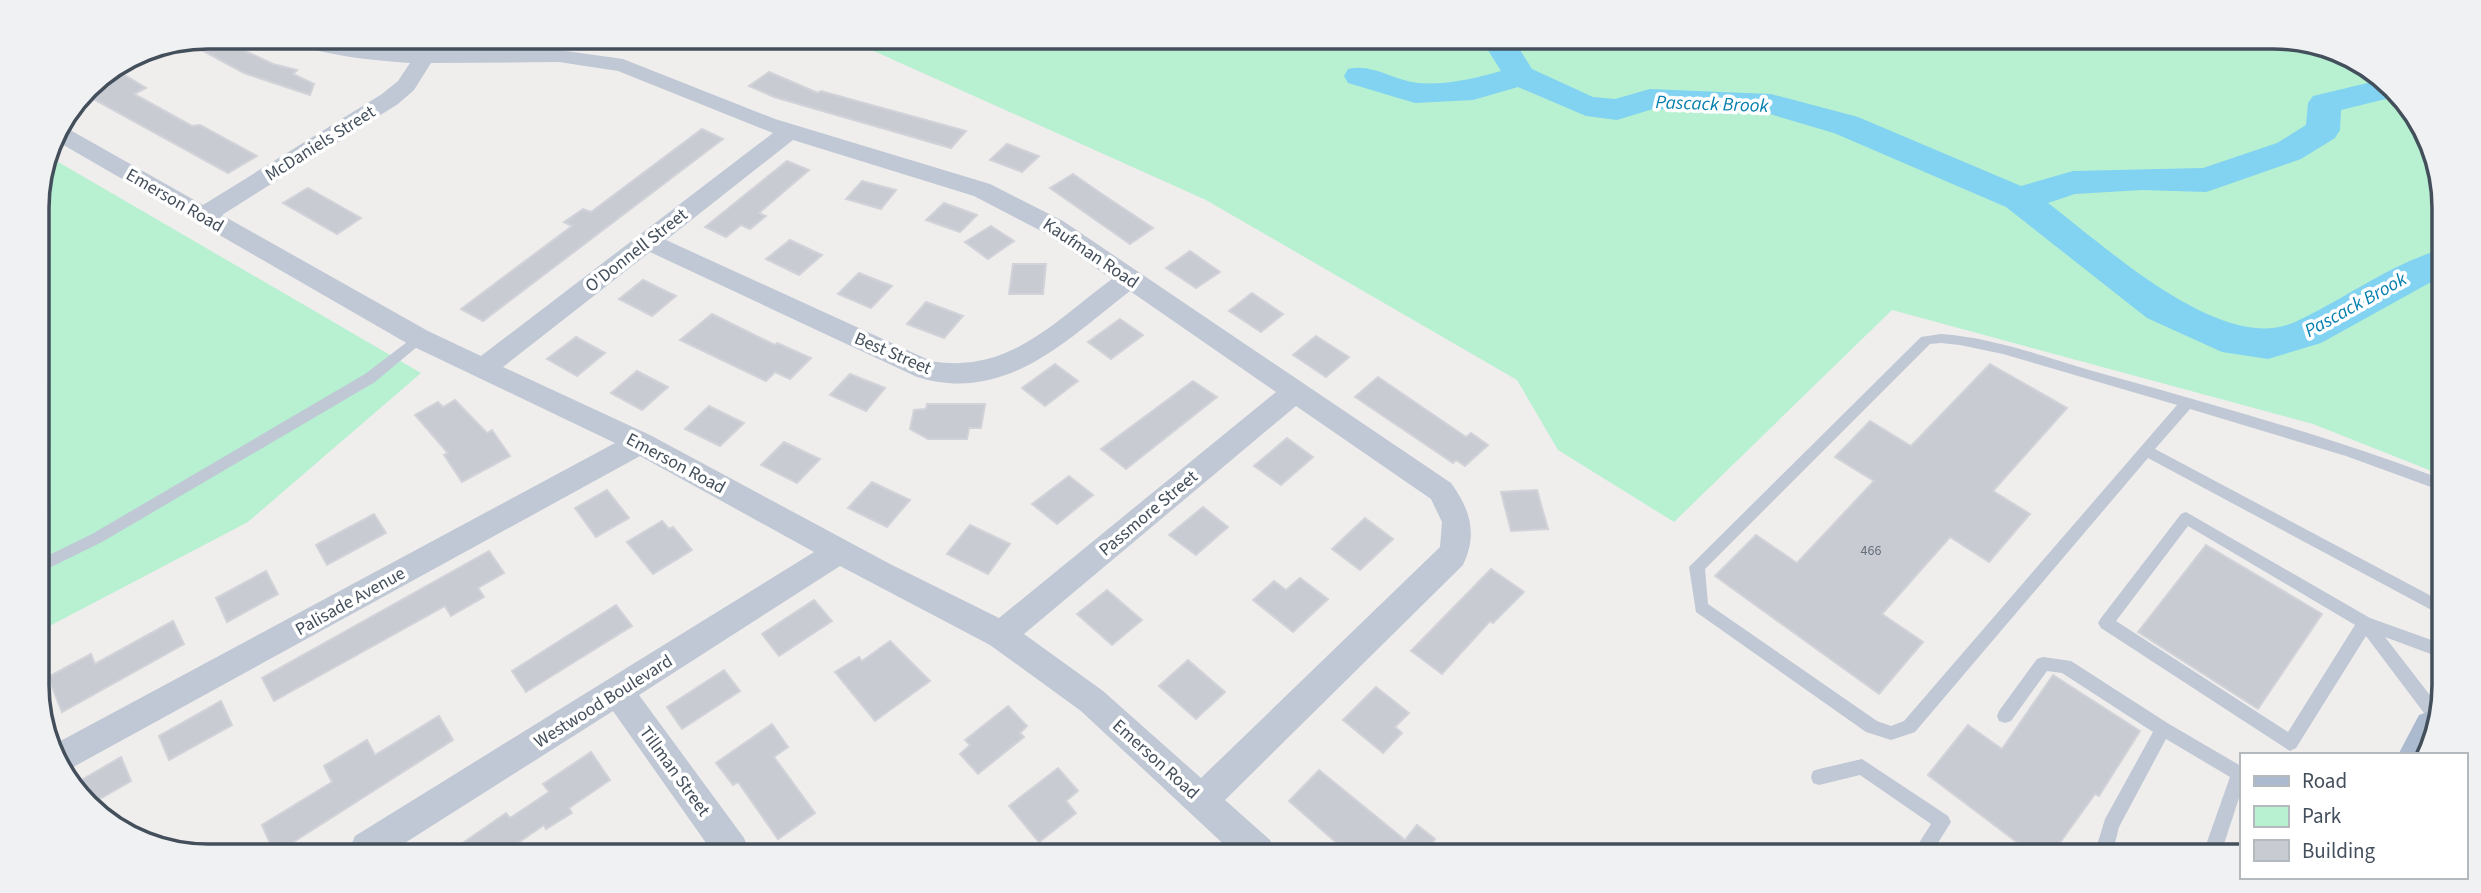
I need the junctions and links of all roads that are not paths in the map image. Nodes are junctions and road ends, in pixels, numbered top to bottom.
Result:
1 (338, 49) edge
2 (424, 57) junction
3 (790, 131) junction
4 (66, 137) edge
5 (203, 216) junction
6 (647, 241) junction
7 (1130, 278) junction
8 (419, 338) junction
9 (482, 369) junction
10 (1295, 391) junction
11 (2187, 403) junction
12 (640, 443) junction
13 (2146, 451) junction
14 (2432, 481) edge
15 (838, 552) junction
16 (49, 562) edge
17 (2432, 603) edge
18 (2365, 623) junction
19 (1002, 635) junction
20 (2432, 647) edge
21 (618, 692) junction
22 (2005, 716) dead end
23 (2163, 729) junction
24 (2426, 729) edge
25 (65, 755) edge
26 (2240, 775) edge
27 (1819, 777) dead end
28 (1202, 800) junction
29 (373, 844) edge
30 (728, 844) edge
31 (1249, 844) edge
32 (1928, 844) edge
33 (2106, 844) edge
34 (2215, 844) edge

1 - 2 street, Kaufman Road
2 - 3 street, Kaufman Road
2 - 5 street, McDaniels Street
3 - 6 street, O'Donnell Street
3 - 7 street, Kaufman Road
4 - 5 street, Emerson Road
5 - 8 street, Emerson Road
6 - 7 street, Best Street
6 - 9 street, O'Donnell Street
7 - 10 street, Kaufman Road
8 - 9 street, Emerson Road
8 - 16 lane
9 - 12 street, Emerson Road
10 - 19 street, Passmore Street
10 - 28 street, Kaufman Road
11 - 13 lane
11 - 13 lane
11 - 14 lane
12 - 15 street, Emerson Road
12 - 25 street, Palisade Avenue
13 - 17 lane
15 - 19 street, Emerson Road
15 - 21 street, Westwood Boulevard
18 - 18 lane
18 - 20 lane
18 - 24 lane
19 - 28 street, Emerson Road
21 - 29 street, Westwood Boulevard
21 - 30 street, Tillman Street
22 - 23 lane
23 - 26 lane
23 - 33 lane
26 - 34 lane
27 - 32 lane
28 - 31 street, Emerson Road

